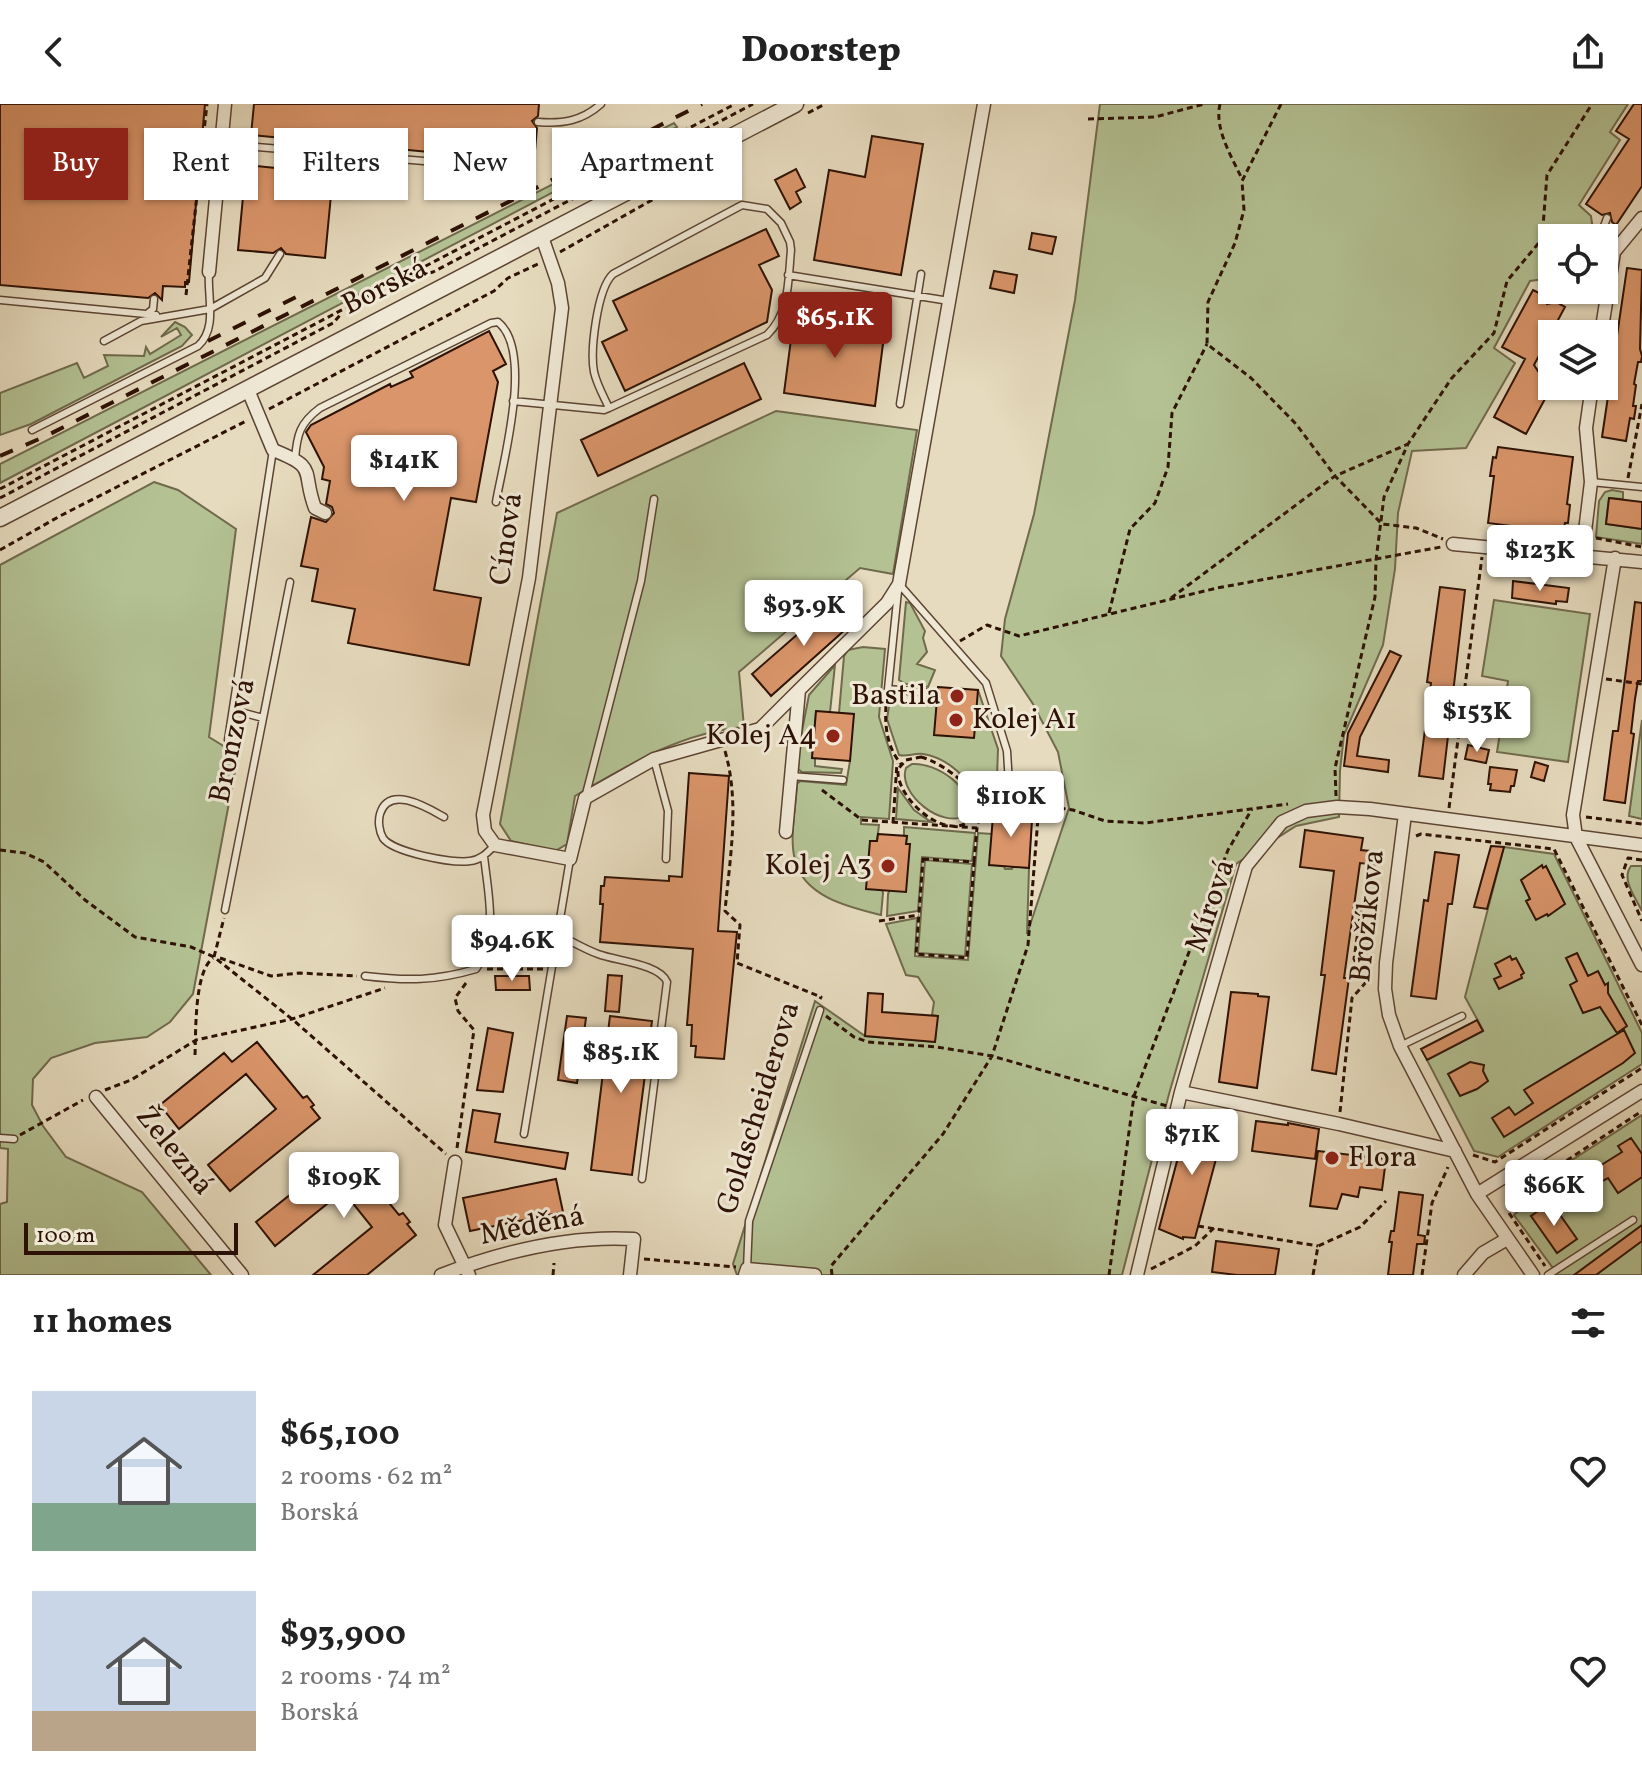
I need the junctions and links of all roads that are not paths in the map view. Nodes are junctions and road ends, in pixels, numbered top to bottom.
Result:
1 (225, 104) edge
2 (601, 104) edge
3 (984, 104) edge
4 (797, 111) edge
5 (538, 122) dead end
6 (223, 128) edge
7 (258, 147) edge
8 (424, 161) edge
9 (216, 200) edge
10 (1607, 218) dead end
11 (1642, 218) edge
12 (1605, 224) edge
13 (542, 237) junction
14 (1618, 247) edge
15 (280, 254) dead end
16 (209, 272) joint
17 (921, 274) dead end
18 (788, 275) junction
19 (918, 296) junction
20 (154, 299) dead end
21 (0, 300) edge
22 (949, 301) junction
23 (210, 309) junction
24 (144, 314) junction
25 (163, 315) junction
26 (104, 341) dead end
27 (248, 390) junction
28 (1590, 400) edge
29 (513, 401) junction
30 (900, 404) dead end
31 (552, 405) junction
32 (609, 408) junction
33 (32, 430) dead end
34 (273, 450) junction
35 (295, 459) junction
36 (1591, 482) junction
37 (1642, 487) edge
38 (654, 499) dead end
39 (496, 502) dead end
40 (325, 513) dead end
41 (0, 518) edge
42 (1453, 544) road end
43 (1582, 556) junction
44 (1615, 558) junction
45 (1642, 562) edge
46 (290, 582) dead end
47 (899, 584) junction
48 (799, 690) junction
49 (932, 693) dead end
50 (233, 710) junction
51 (263, 718) junction
52 (228, 740) dead end
53 (654, 759) junction
54 (791, 776) junction
55 (843, 780) dead end
56 (585, 798) junction
57 (1010, 801) road end
58 (1405, 814) junction
59 (444, 817) dead end
60 (786, 832) dead end
61 (1576, 837) junction
62 (495, 845) junction
63 (1642, 845) edge
64 (484, 856) junction
65 (570, 859) junction
66 (666, 859) dead end
67 (225, 910) road end
68 (557, 934) junction
69 (1642, 965) edge
70 (365, 976) road end
71 (820, 1010) road end
72 (1462, 1016) dead end
73 (1400, 1046) junction
74 (1642, 1091) edge
75 (1181, 1092) junction
76 (96, 1097) dead end
77 (524, 1134) dead end
78 (0, 1138) edge
79 (14, 1139) road end
80 (1457, 1157) junction
81 (455, 1162) road end
82 (642, 1179) dead end
83 (1477, 1194) junction
84 (1633, 1220) dead end
85 (1507, 1239) junction
86 (467, 1270) edge
87 (746, 1272) edge
88 (1550, 1274) edge
89 (242, 1275) edge
90 (441, 1275) edge
91 (630, 1275) edge
92 (815, 1275) edge
93 (1140, 1275) edge
94 (1464, 1275) edge
95 (1533, 1275) edge

1 - 6 street
2 - 5 lane
3 - 22 street
4 - 13 street, Borská
7 - 8 lane
9 - 16 street
10 - 12 lane
11 - 14 street
13 - 27 street, Borská
13 - 31 street, Cínová
15 - 23 lane
16 - 23 lane
17 - 19 lane
18 - 19 lane
18 - 32 lane
18 - 32 lane
19 - 22 lane
19 - 30 lane
20 - 24 lane
21 - 24 lane
22 - 47 street
23 - 25 lane
23 - 33 lane
24 - 25 lane
25 - 26 lane
27 - 34 street
27 - 41 street, Borská
28 - 36 street
29 - 31 lane
29 - 35 lane
29 - 39 lane
31 - 32 lane
31 - 62 street, Cínová
34 - 35 street
34 - 50 lane
35 - 40 street
36 - 37 lane
36 - 43 street
38 - 56 lane
42 - 43 street
43 - 44 street
44 - 45 street
44 - 61 street
46 - 51 lane, Bronzová
47 - 48 street
47 - 49 lane
47 - 57 lane
48 - 53 street
48 - 54 street
50 - 51 lane
50 - 52 lane
51 - 67 lane, Bronzová
53 - 56 street
53 - 66 lane
54 - 55 lane
54 - 60 street
56 - 65 street
58 - 61 street, Mírová
58 - 73 street, Brožíkova
58 - 75 street, Mírová
59 - 64 lane
61 - 63 street, Mírová
61 - 69 street
62 - 64 lane
62 - 65 street
64 - 70 lane
65 - 68 lane
68 - 77 lane
68 - 82 lane
71 - 87 lane, Goldscheiderova
72 - 73 lane
73 - 80 street, Brožíkova
74 - 83 street
75 - 80 street
75 - 93 street, Mírová
76 - 89 street, Železná
78 - 79 lane
80 - 83 street, Brožíkova
81 - 86 street
83 - 85 street, Brožíkova
84 - 88 lane
85 - 94 street
85 - 95 street, Brožíkova
86 - 90 street, Měděná
86 - 91 street, Měděná
87 - 92 street

